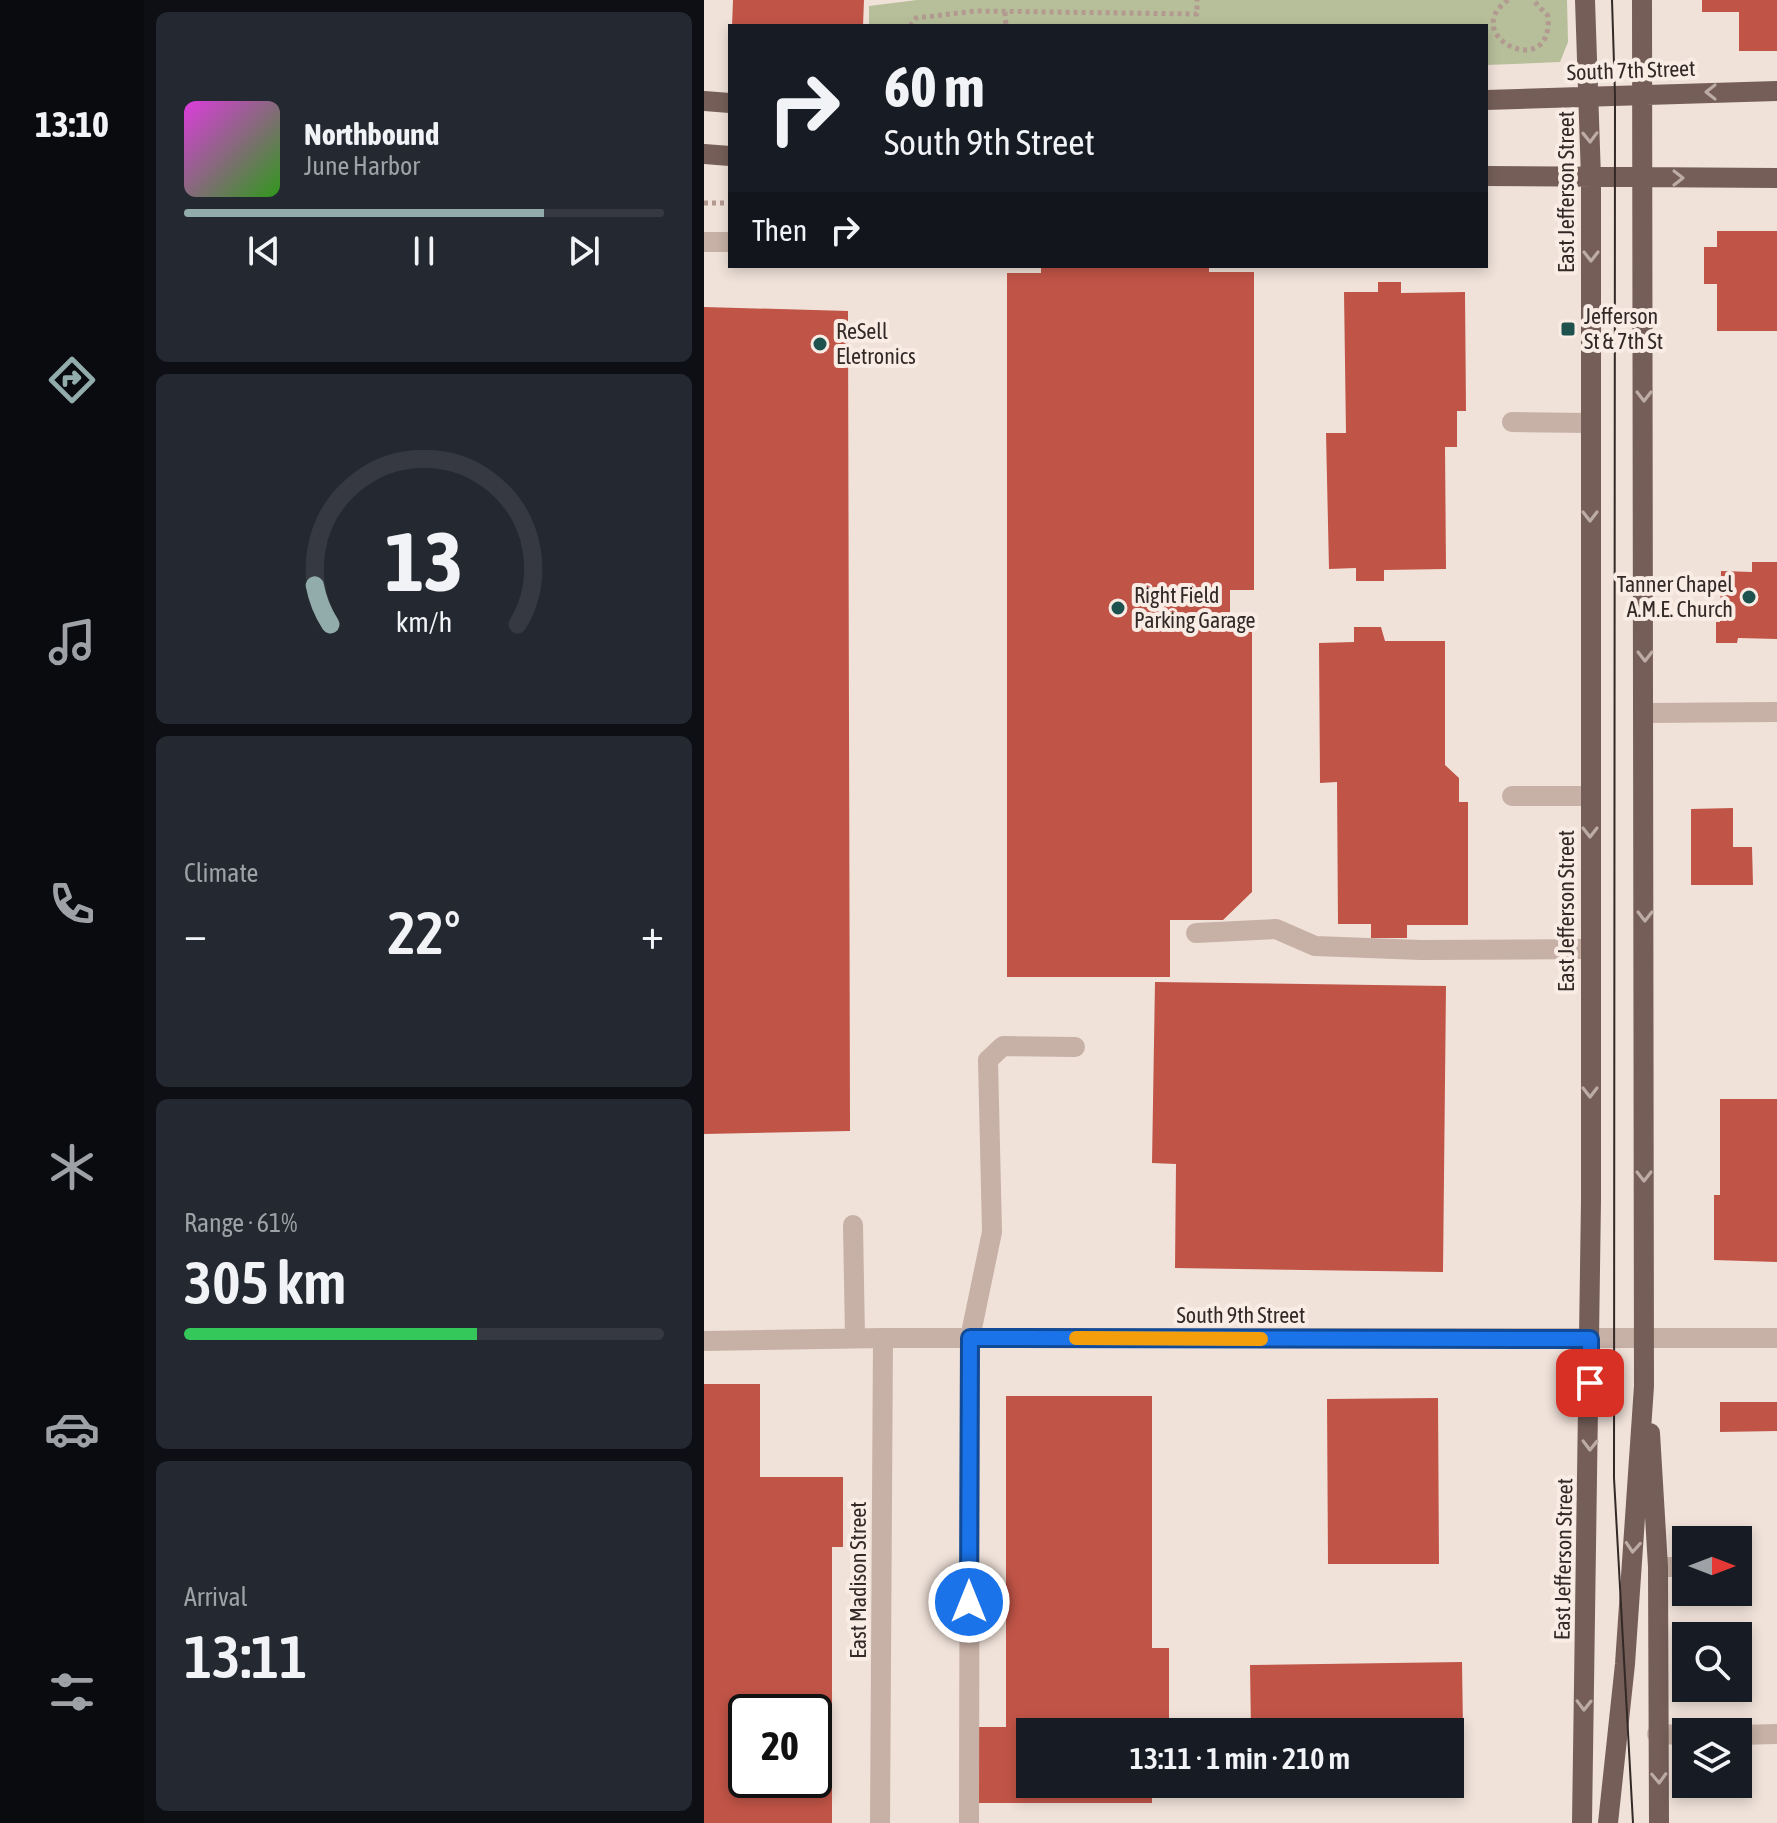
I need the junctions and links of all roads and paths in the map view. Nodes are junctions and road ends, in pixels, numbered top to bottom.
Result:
1 (1197, 0) edge
2 (1508, 0) edge
3 (1533, 0) edge
4 (1585, 0) edge
5 (1642, 0) edge
6 (1005, 12) junction
7 (912, 24) edge
8 (1006, 24) edge
9 (1777, 91) edge
10 (1644, 94) junction
11 (1590, 96) junction
12 (1488, 100) edge
13 (704, 101) edge
14 (728, 103) edge
15 (704, 154) edge
16 (728, 156) edge
17 (1488, 176) edge
18 (1591, 178) junction
19 (1644, 178) junction
20 (1777, 178) edge
21 (704, 203) edge
22 (728, 203) edge
23 (704, 242) edge
24 (728, 242) edge
25 (1512, 422) dead end
26 (1591, 423) junction
27 (1777, 712) edge
28 (1646, 713) junction
29 (1512, 796) dead end
30 (1590, 796) junction
31 (1196, 933) dead end
32 (1590, 949) junction
33 (1075, 1047) dead end
34 (853, 1225) dead end
35 (855, 1338) junction
36 (883, 1338) junction
37 (970, 1338) junction
38 (1777, 1338) edge
39 (1590, 1339) junction
40 (1645, 1339) junction
41 (704, 1341) edge
42 (1644, 1386) junction
43 (1658, 1567) junction
44 (1672, 1567) edge
45 (1657, 1734) junction
46 (1777, 1734) edge
47 (1672, 1735) edge
48 (1752, 1735) edge
49 (880, 1823) edge
50 (969, 1823) edge
51 (1582, 1823) edge
52 (1608, 1823) edge
53 (1659, 1823) edge

1 - 6 path
2 - 3 path
4 - 11 main road, East Jefferson Street
5 - 10 main road
6 - 7 path
6 - 8 path
9 -> 10 main road, South 7th Street
10 - 11 main road, South 7th Street
10 - 19 main road
11 - 12 main road, South 7th Street
11 -> 18 main road, East Jefferson Street
13 - 14 main road
15 - 16 main road
17 - 18 main road
18 - 19 main road
18 -> 26 main road, East Jefferson Street
19 -> 20 main road
19 -> 28 main road
21 - 22 path
23 - 24 street
25 - 26 street
26 -> 30 main road, East Jefferson Street
27 - 28 street
28 -> 40 main road
29 - 30 street
30 -> 32 main road, East Jefferson Street
31 - 32 street
32 -> 39 main road, East Jefferson Street
33 - 37 street
34 - 35 street
35 - 36 street, South 9th Street
35 - 41 street, South 9th Street
36 - 37 street, South 9th Street
36 - 49 street, East Madison Street
37 - 39 street, South 9th Street
37 - 50 street
38 - 40 street, South 9th Street
39 - 40 street, South 9th Street
39 -> 51 main road, East Jefferson Street
40 - 42 main road
42 - 43 main road
42 -> 52 main road
43 - 44 street
43 - 45 main road
45 - 47 street
45 -> 53 main road
46 - 48 street

